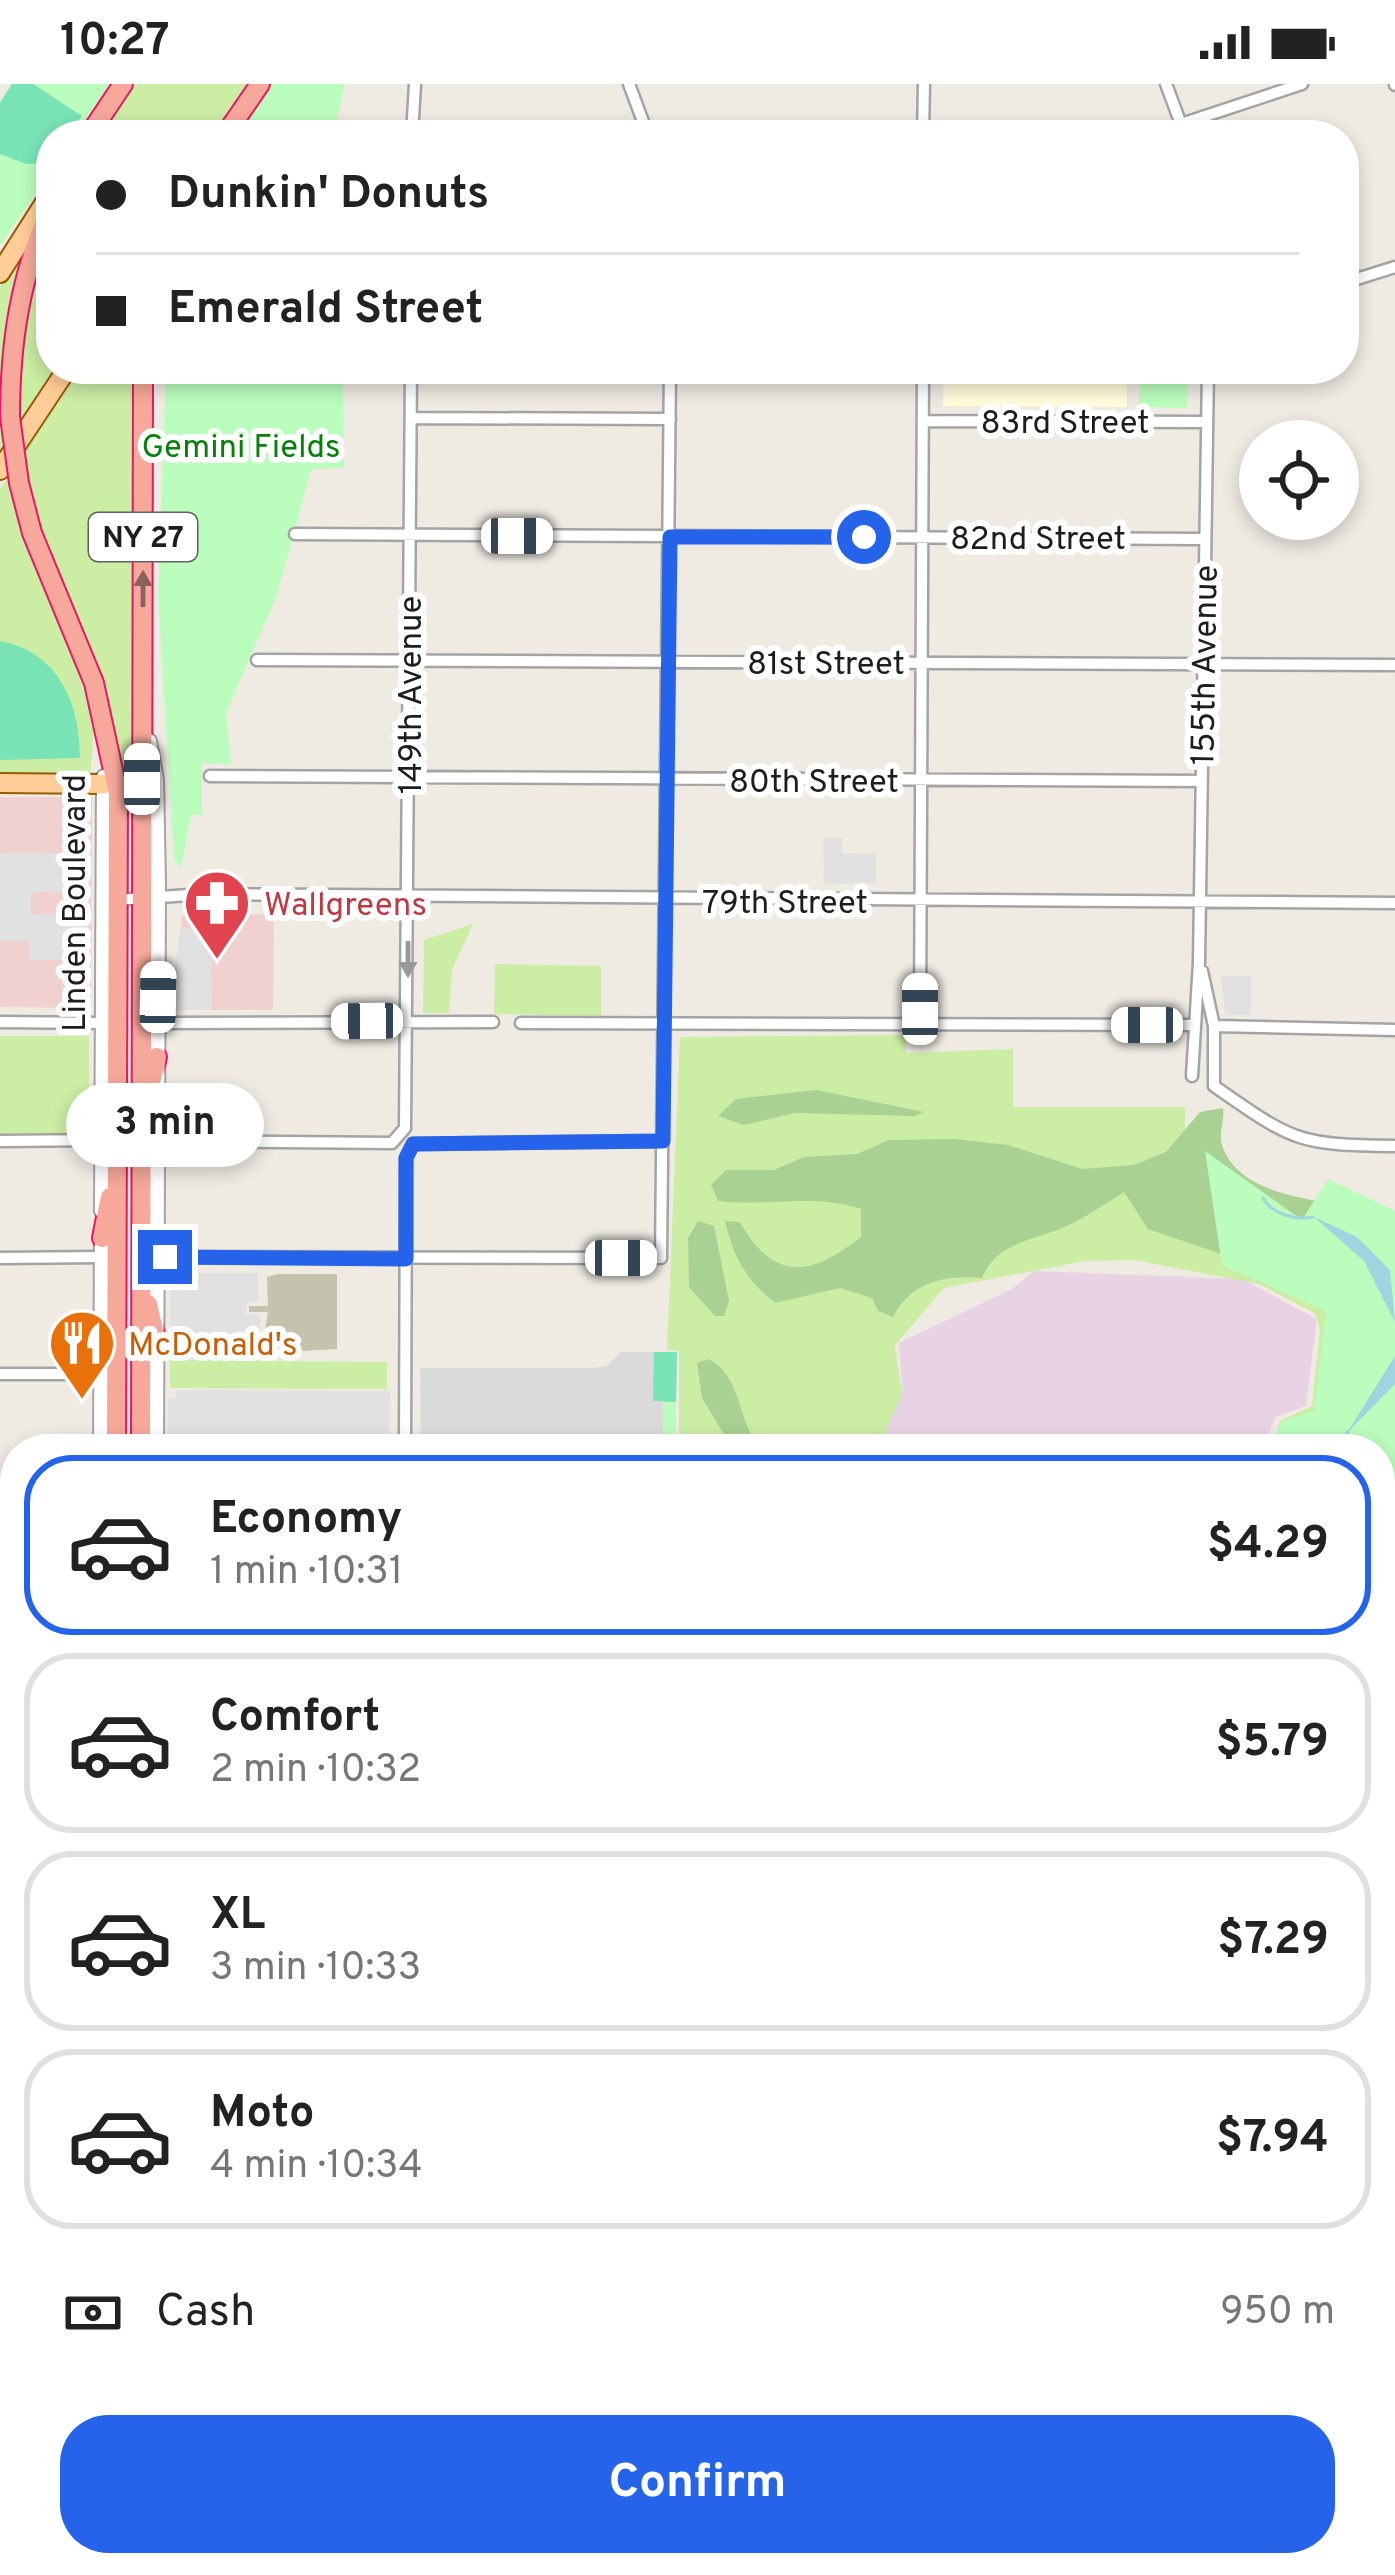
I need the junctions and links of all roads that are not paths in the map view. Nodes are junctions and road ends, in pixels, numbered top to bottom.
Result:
1 (123, 84) edge
2 (260, 84) edge
3 (416, 84) edge
4 (629, 84) edge
5 (924, 84) edge
6 (1166, 84) edge
7 (1302, 84) edge
8 (99, 120) edge
9 (235, 120) edge
10 (413, 120) edge
11 (642, 120) edge
12 (923, 120) edge
13 (1180, 120) edge
14 (1207, 120) edge
15 (36, 217) edge
16 (36, 245) edge
17 (1395, 267) edge
18 (0, 273) edge
19 (1359, 278) edge
20 (57, 384) edge
21 (143, 384) edge
22 (411, 384) edge
23 (670, 384) edge
24 (923, 384) edge
25 (1208, 384) edge
26 (411, 418) junction
27 (670, 419) junction
28 (924, 421) junction
29 (1207, 422) junction
30 (0, 470) edge
31 (295, 534) dead end
32 (410, 536) junction
33 (925, 536) junction
34 (670, 537) junction
35 (1205, 539) junction
36 (257, 660) dead end
37 (410, 660) junction
38 (670, 661) junction
39 (926, 662) junction
40 (1203, 664) junction
41 (1395, 664) edge
42 (210, 776) dead end
43 (409, 778) junction
44 (667, 779) junction
45 (924, 781) junction
46 (1202, 782) junction
47 (0, 783) edge
48 (110, 784) junction
49 (408, 898) junction
50 (131, 899) junction
51 (665, 900) junction
52 (1200, 900) junction
53 (921, 903) junction
54 (1395, 903) edge
55 (1199, 962) junction
56 (407, 1020) junction
57 (0, 1022) edge
58 (493, 1022) dead end
59 (103, 1023) junction
60 (158, 1023) junction
61 (521, 1023) dead end
62 (663, 1024) junction
63 (920, 1024) junction
64 (1193, 1025) junction
65 (1214, 1026) junction
66 (1395, 1030) edge
67 (157, 1058) junction
68 (1192, 1076) dead end
69 (141, 1124) junction
70 (102, 1140) junction
71 (0, 1141) edge
72 (157, 1141) junction
73 (663, 1141) junction
74 (1395, 1146) edge
75 (118, 1157) junction
76 (102, 1248) junction
77 (0, 1258) edge
78 (406, 1259) junction
79 (148, 1261) junction
80 (156, 1340) joint
81 (0, 1374) edge
82 (101, 1374) junction
83 (101, 1434) edge
84 (116, 1434) edge
85 (142, 1434) edge
86 (156, 1434) edge
87 (405, 1434) edge

1 - 8 highway
2 - 9 highway
3 - 10 street
4 - 11 street
5 - 12 street
6 - 13 street
7 - 14 street
15 - 18 main road
16 - 48 highway, Linden Boulevard / NY 27, bridge
17 - 19 street
20 - 30 main road
50 -> 21 highway, Linden Boulevard / NY 27
22 - 26 street, 149th Avenue
23 - 27 street
24 - 28 street
25 - 29 street, 155th Avenue
26 - 27 street
26 - 32 street, 149th Avenue
27 - 34 street
28 - 29 street, 83rd Street
28 - 33 street
29 - 35 street, 155th Avenue
31 - 32 street, 82nd Street
32 - 34 street, 82nd Street
32 - 37 street, 149th Avenue
33 - 34 street, 82nd Street
33 - 35 street, 82nd Street
33 - 39 street
34 - 38 street
35 - 40 street, 155th Avenue
36 - 37 street, 81st Street
37 - 38 street, 81st Street
37 - 43 street, 149th Avenue
38 - 39 street, 81st Street
38 - 44 street
39 - 40 street, 81st Street
39 - 45 street
40 - 41 street, 81st Street
40 - 46 street, 155th Avenue
42 - 43 street, 80th Street
43 - 44 street, 80th Street
43 - 49 street, 149th Avenue
44 - 45 street, 80th Street
44 - 51 street
45 - 46 street, 80th Street
45 - 53 street
46 - 52 street, 155th Avenue
47 - 48 main road
48 - 50 highway, Linden Boulevard / NY 27
49 - 50 street, 79th Street
49 - 51 street, 79th Street
49 -> 56 street, 149th Avenue
50 - 59 street, Linden Boulevard
50 - 60 street, Linden Boulevard
50 - 69 highway, Linden Boulevard / NY 27
50 - 75 highway, Linden Boulevard / NY 27
51 - 53 street, 79th Street
51 - 62 street
52 - 53 street, 79th Street
52 - 54 street, 79th Street
52 - 55 street, 155th Avenue
53 - 63 street
55 - 64 street, 155th Avenue
55 - 65 street, 155th Avenue
56 - 58 street
56 - 60 street
56 - 72 street, 149th Avenue
57 - 59 street
59 - 70 street, Linden Boulevard
60 - 67 street, Linden Boulevard
61 - 62 street
62 - 63 street
62 - 73 street
63 - 64 street
64 - 68 street, 155th Avenue
65 - 66 street
65 - 74 street, 155th Avenue
67 - 69 highway
67 - 72 street, Linden Boulevard
69 - 79 highway, Linden Boulevard / NY 27
70 - 71 street
70 - 76 street, Linden Boulevard
72 - 79 street, Linden Boulevard
73 - 78 street
73 - 78 street
75 - 76 highway
75 - 84 highway, Linden Boulevard / NY 27
76 - 77 street
76 - 82 street, Linden Boulevard
78 - 79 street
78 - 87 street
79 - 80 highway
79 - 85 highway, Linden Boulevard / NY 27
80 - 86 street
81 - 82 street
82 - 83 street, Linden Boulevard

